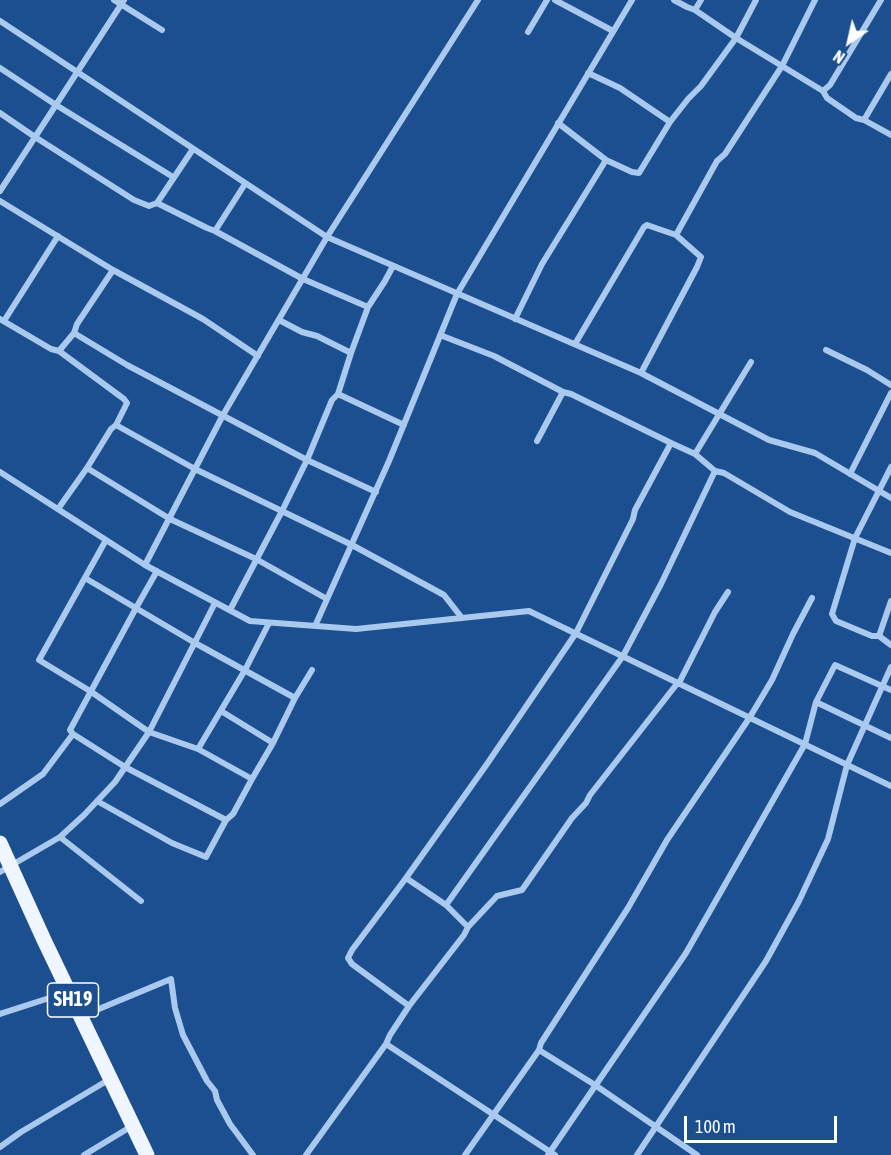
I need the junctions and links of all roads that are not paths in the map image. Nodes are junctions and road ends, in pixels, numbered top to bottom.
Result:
1 (114, 0) edge
2 (478, 0) edge
3 (547, 0) edge
4 (555, 0) edge
5 (632, 0) edge
6 (674, 0) edge
7 (701, 0) edge
8 (756, 0) edge
9 (814, 0) edge
10 (881, 0) edge
11 (122, 2) edge
12 (695, 10) junction
13 (1, 23) edge
14 (162, 30) dead end
15 (613, 31) junction
16 (528, 32) dead end
17 (736, 38) junction
18 (782, 66) junction
19 (0, 68) edge
20 (77, 73) junction
21 (588, 73) junction
22 (891, 74) edge
23 (823, 91) junction
24 (56, 105) junction
25 (0, 113) edge
26 (864, 120) junction
27 (670, 122) junction
28 (558, 123) junction
29 (891, 135) edge
30 (35, 137) junction
31 (193, 149) junction
32 (606, 160) junction
33 (173, 177) junction
34 (245, 184) junction
35 (0, 191) edge
36 (0, 201) edge
37 (157, 202) junction
38 (215, 231) junction
39 (676, 235) junction
40 (58, 236) junction
41 (327, 237) junction
42 (393, 266) junction
43 (113, 270) junction
44 (303, 279) junction
45 (457, 294) junction
46 (368, 307) junction
47 (515, 319) junction
48 (2, 320) edge
49 (279, 320) junction
50 (74, 333) junction
51 (440, 334) junction
52 (575, 344) junction
53 (826, 350) dead end
54 (58, 351) junction
55 (351, 353) junction
56 (258, 356) junction
57 (752, 362) dead end
58 (641, 373) junction
59 (891, 385) edge
60 (563, 392) junction
61 (891, 393) edge
62 (338, 394) junction
63 (720, 414) junction
64 (223, 416) junction
65 (116, 425) junction
66 (404, 425) junction
67 (537, 441) dead end
68 (671, 443) junction
69 (695, 454) junction
70 (307, 460) junction
71 (891, 467) edge
72 (87, 468) junction
73 (195, 469) junction
74 (715, 471) junction
75 (0, 472) edge
76 (850, 474) junction
77 (879, 491) junction
78 (376, 492) junction
79 (891, 498) edge
80 (58, 509) junction
81 (282, 511) junction
82 (170, 519) junction
83 (855, 538) junction
84 (106, 540) junction
85 (351, 546) junction
86 (891, 553) edge
87 (256, 559) junction
88 (146, 565) junction
89 (157, 572) junction
90 (85, 578) junction
91 (729, 592) dead end
92 (812, 598) dead end
93 (327, 599) junction
94 (891, 601) edge
95 (215, 603) junction
96 (135, 608) junction
97 (230, 610) junction
98 (462, 618) junction
99 (269, 623) junction
100 (315, 626) junction
101 (576, 633) junction
102 (879, 636) junction
103 (195, 643) junction
104 (891, 645) edge
105 (624, 656) junction
106 (891, 667) edge
107 (245, 670) junction
108 (312, 670) dead end
109 (679, 683) junction
110 (882, 685) junction
111 (90, 690) junction
112 (891, 690) edge
113 (295, 698) junction
114 (816, 702) junction
115 (221, 711) junction
116 (750, 717) junction
117 (864, 724) junction
118 (149, 732) junction
119 (73, 734) junction
120 (891, 738) edge
121 (273, 743) junction
122 (805, 744) junction
123 (198, 749) junction
124 (847, 765) junction
125 (125, 767) junction
126 (252, 779) junction
127 (891, 786) edge
128 (97, 801) junction
129 (0, 804) edge
130 (226, 820) junction
131 (60, 837) junction
132 (0, 843) edge
133 (5, 869) edge
134 (406, 878) junction
135 (141, 901) dead end
136 (446, 905) junction
137 (468, 927) junction
138 (69, 992) junction
139 (409, 1006) junction
140 (0, 1014) edge
141 (81, 1016) junction
142 (386, 1044) junction
143 (539, 1050) junction
144 (110, 1078) junction
145 (595, 1086) junction
146 (494, 1114) junction
147 (133, 1125) junction
148 (657, 1128) junction
149 (0, 1147) edge
150 (551, 1154) edge
151 (84, 1155) edge
152 (147, 1155) edge
153 (253, 1155) edge
154 (306, 1155) edge
155 (465, 1155) edge
156 (638, 1155) edge
157 (697, 1155) edge

1 - 11 street
2 - 41 street
3 - 16 street
4 - 15 street
5 - 15 street
6 - 12 street
7 - 12 street
8 - 17 street
9 - 18 street
10 - 23 street
11 - 14 street
11 - 20 street
12 - 17 street
13 - 20 street
15 - 21 street
17 - 18 street
17 - 27 street
18 - 23 street
18 - 39 street
19 - 24 street
20 - 24 street
20 - 31 street
21 - 27 street
21 - 28 street
22 - 26 street
23 - 26 street
24 - 30 street
24 - 33 street
25 - 30 street
26 - 29 street
27 - 32 street
28 - 32 street
28 - 45 street
30 - 35 street
30 - 37 street
31 - 33 street
31 - 34 street
32 - 47 street
33 - 37 street
34 - 38 street
34 - 41 street
36 - 40 street
37 - 38 street
38 - 44 street
39 - 52 street
39 - 58 street
40 - 43 street
40 - 48 street
41 - 42 street
41 - 44 street
42 - 45 street
42 - 46 street
43 - 50 street
43 - 56 street
44 - 46 street
44 - 49 street
45 - 47 street
45 - 51 street
46 - 55 street
47 - 52 street
48 - 54 street
49 - 55 street
49 - 56 street
50 - 54 street
50 - 64 street
51 - 60 street
51 - 66 street
52 - 58 street
53 - 59 street
54 - 65 street
55 - 62 street
56 - 64 street
57 - 63 street
58 - 63 street
60 - 67 street
60 - 68 street
61 - 76 street
62 - 66 street
62 - 70 street
63 - 69 street
63 - 76 street
64 - 70 street
64 - 73 street
65 - 72 street
65 - 73 street
66 - 78 street
68 - 69 street
68 - 101 street
69 - 74 street
70 - 78 street
70 - 81 street
71 - 77 street
72 - 80 street
72 - 82 street
73 - 81 street
73 - 82 street
74 - 83 street
74 - 105 street
75 - 80 street
76 - 77 street
77 - 79 street
77 - 83 street
78 - 85 street
80 - 84 street
81 - 85 street
81 - 87 street
82 - 87 street
82 - 88 street
83 - 86 street
83 - 102 street
84 - 88 street
84 - 90 street
85 - 93 street
85 - 98 street
87 - 93 street
87 - 97 street
88 - 89 street
89 - 95 street
89 - 96 street
90 - 96 street
90 - 111 street
91 - 109 street
92 - 116 street
93 - 100 street
94 - 102 street
95 - 97 street
95 - 103 street
96 - 103 street
96 - 111 street
97 - 99 street
98 - 100 street
98 - 101 street
99 - 100 street
99 - 107 street
101 - 105 street
101 - 134 street
102 - 104 street
103 - 107 street
103 - 118 street
105 - 109 street
105 - 136 street
106 - 110 street
107 - 113 street
107 - 115 street
108 - 113 street
109 - 116 street
109 - 137 street
110 - 112 street
110 - 114 street
110 - 117 street
111 - 118 street
111 - 119 street
113 - 121 street
114 - 117 street
114 - 122 street
115 - 121 street
115 - 123 street
116 - 122 street
116 - 143 street
117 - 120 street
117 - 124 street
118 - 123 street
118 - 125 street
119 - 125 street
119 - 129 street
121 - 126 street
122 - 124 street
122 - 145 street
123 - 126 street
124 - 127 street
124 - 148 street
125 - 128 street
125 - 130 street
126 - 130 street
128 - 130 street
128 - 131 street
131 - 133 street
131 - 135 street
132 - 133 main road, SH19
133 - 138 main road, SH19
134 - 136 street
134 - 139 street
136 - 137 street
137 - 139 street
138 - 140 street
138 - 141 main road, SH19
139 - 142 street
141 - 144 main road, SH19
141 - 153 street
142 - 146 street
142 - 154 street
143 - 145 street
143 - 146 street
144 - 147 main road, SH19
144 - 149 street
145 - 148 street
145 - 150 street
146 - 150 street
146 - 155 street
147 - 151 street
147 - 152 main road, SH19
148 - 156 street
148 - 157 street

